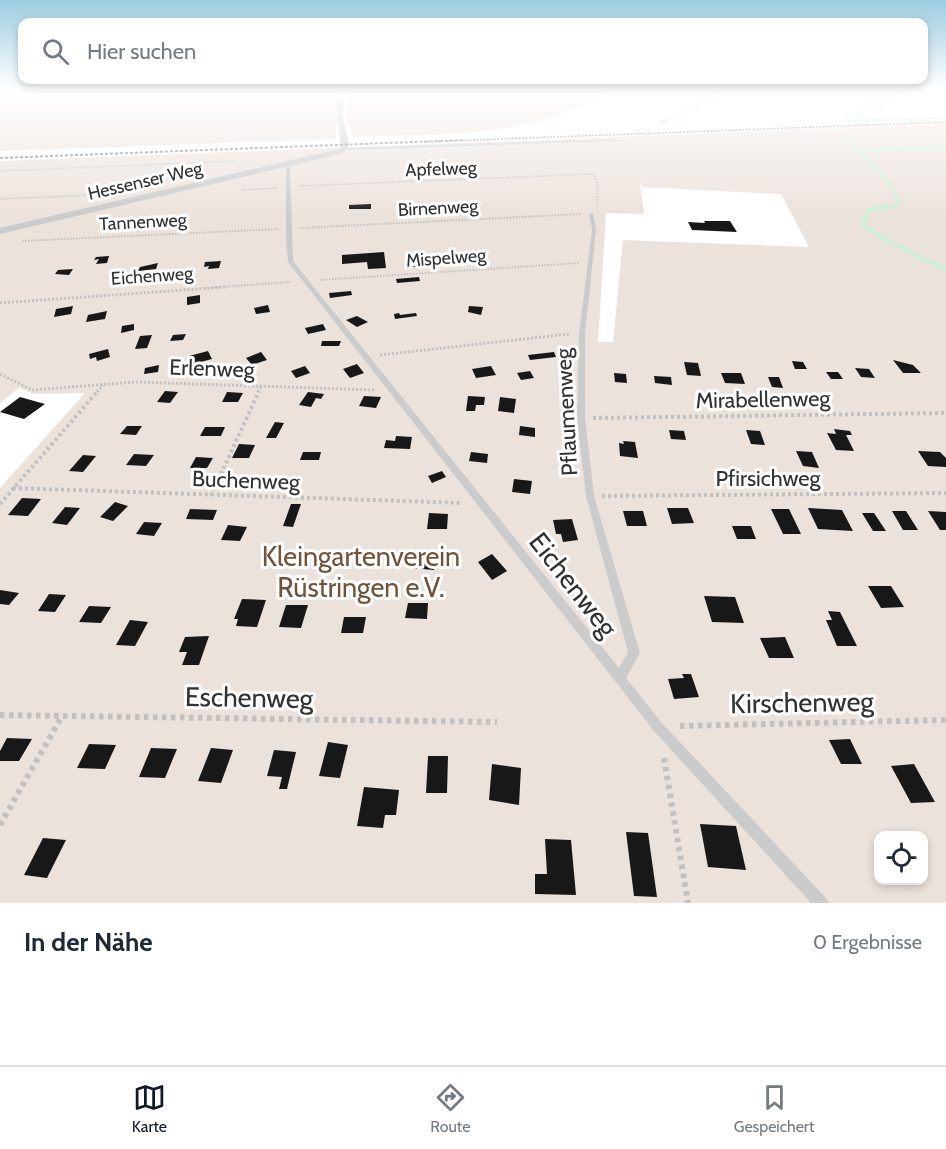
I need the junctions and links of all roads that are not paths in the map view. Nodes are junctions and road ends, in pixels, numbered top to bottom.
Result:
1 (342, 132) edge
2 (614, 140) dead end
3 (344, 149) junction
4 (285, 165) junction
5 (591, 214) road end
6 (0, 231) edge
7 (620, 678) junction
8 (821, 903) edge

1 - 3 street
2 - 3 lane
3 - 4 street, Hessenser Weg
4 - 6 street, Hessenser Weg
4 - 7 lane, Eichenweg
5 - 7 lane, Pflaumenweg
7 - 8 lane, Eichenweg

